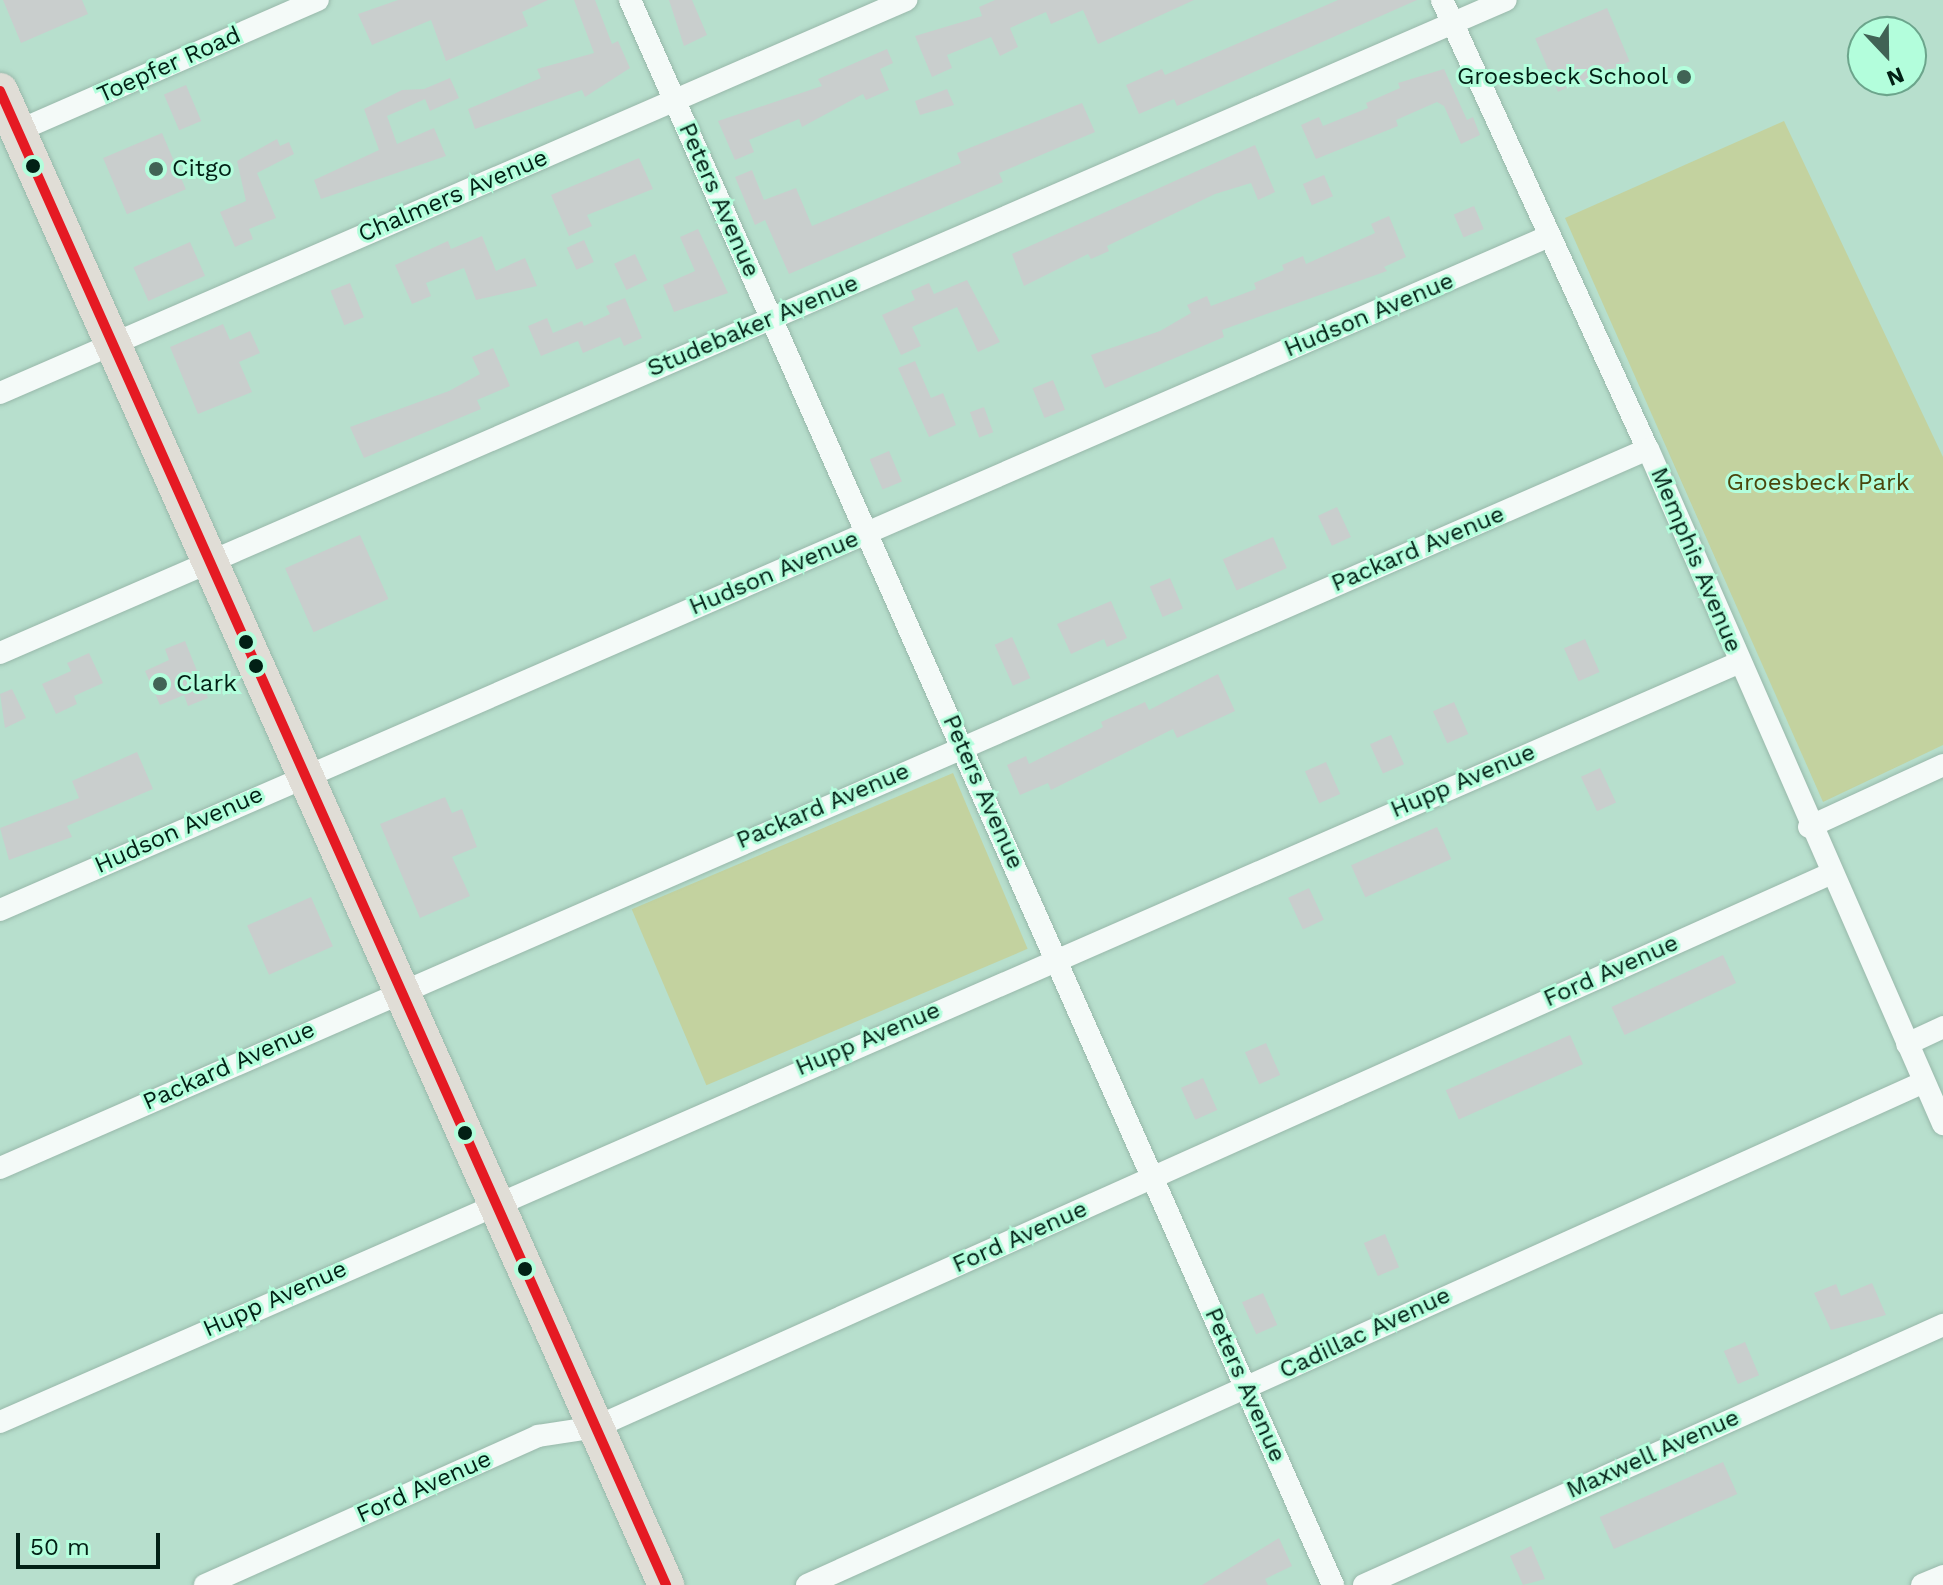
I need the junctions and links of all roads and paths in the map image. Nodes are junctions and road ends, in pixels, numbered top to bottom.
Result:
1 (318, 0) edge
2 (630, 0) edge
3 (906, 0) edge
4 (1442, 0) edge
5 (1506, 0) edge
6 (1452, 23) junction
7 (0, 91) edge
8 (674, 100) junction
9 (20, 130) junction
10 (1549, 236) junction
11 (773, 318) junction
12 (115, 341) junction
13 (0, 393) edge
14 (1648, 449) junction
15 (867, 533) junction
16 (210, 559) junction
17 (0, 653) edge
18 (1740, 662) junction
19 (963, 746) junction
20 (1943, 765) edge
21 (305, 774) junction
22 (1809, 827) junction
23 (1830, 874) junction
24 (0, 910) edge
25 (1056, 958) junction
26 (402, 990) junction
27 (1943, 1027) edge
28 (1907, 1044) junction
29 (1924, 1082) junction
30 (1943, 1124) edge
31 (0, 1168) edge
32 (1155, 1176) junction
33 (496, 1201) junction
34 (1943, 1325) edge
35 (1246, 1387) junction
36 (0, 1422) edge
37 (596, 1427) junction
38 (1943, 1576) edge
39 (205, 1585) edge
40 (666, 1585) edge
41 (807, 1585) edge
42 (1333, 1585) edge
43 (1364, 1585) edge
44 (1922, 1585) edge

1 - 9 street, Toepfer Road
2 - 8 street, Peters Avenue
3 - 8 street, Chalmers Avenue
4 - 6 street, Memphis Avenue
5 - 6 street, Studebaker Avenue
6 - 10 street, Memphis Avenue
6 - 11 street, Studebaker Avenue
7 - 9 main road
8 - 11 street, Peters Avenue
8 - 12 street, Chalmers Avenue
9 - 12 main road
10 - 14 street, Memphis Avenue
10 - 15 street, Hudson Avenue
11 - 15 street, Peters Avenue
11 - 16 street, Studebaker Avenue
12 - 13 street, Chalmers Avenue
12 - 16 main road
14 - 18 street, Memphis Avenue
14 - 19 street, Packard Avenue
15 - 19 street, Peters Avenue
15 - 21 street, Hudson Avenue
16 - 17 street, Studebaker Avenue
16 - 21 main road
18 - 22 street, Memphis Avenue
18 - 25 street, Hupp Avenue
19 - 25 street, Peters Avenue
19 - 26 street, Packard Avenue
20 - 22 street
21 - 24 street, Hudson Avenue
21 - 26 main road
22 - 23 street, Memphis Avenue
23 - 28 street, Memphis Avenue
23 - 32 street, Ford Avenue
25 - 32 street, Peters Avenue
25 - 33 street, Hupp Avenue
26 - 31 street, Packard Avenue
26 - 33 main road
27 - 28 street
28 - 29 street, Memphis Avenue
29 - 30 street, Memphis Avenue
29 - 35 street, Cadillac Avenue
32 - 35 street, Peters Avenue
32 - 37 street, Ford Avenue
33 - 36 street, Hupp Avenue
33 - 37 main road
34 - 43 street, Maxwell Avenue
35 - 41 street, Cadillac Avenue
35 - 42 street, Peters Avenue
37 - 39 street, Ford Avenue
37 - 40 main road
38 - 44 street

